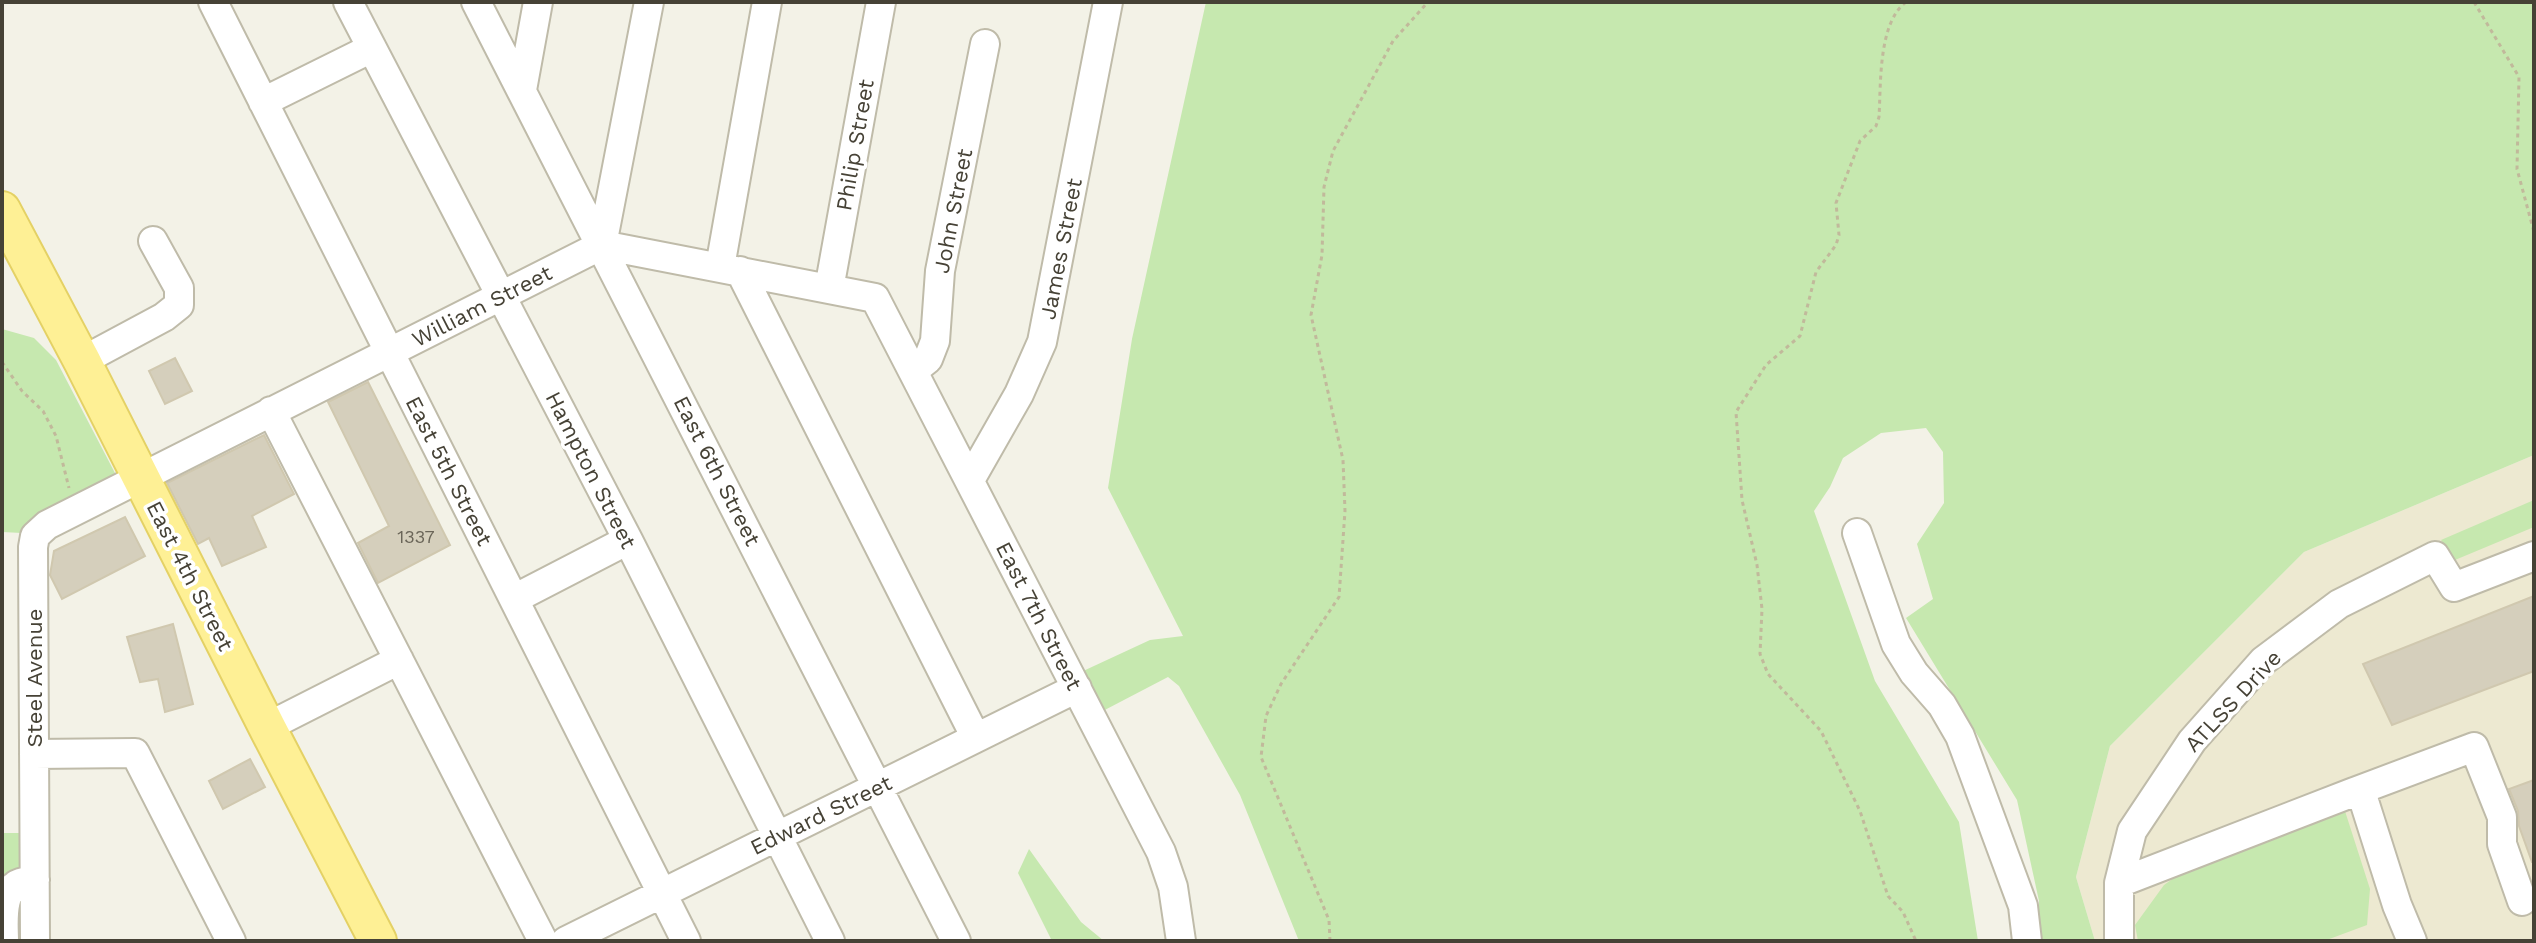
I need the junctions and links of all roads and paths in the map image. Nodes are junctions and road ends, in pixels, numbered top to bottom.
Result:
1 (213, 2) edge
2 (348, 2) edge
3 (476, 2) edge
4 (538, 2) edge
5 (649, 2) edge
6 (767, 2) edge
7 (881, 2) edge
8 (1108, 2) edge
9 (1428, 2) edge
10 (1906, 2) edge
11 (2474, 2) edge
12 (985, 44) dead end
13 (372, 48) junction
14 (522, 90) junction
15 (263, 102) junction
16 (9, 223) edge
17 (2534, 232) edge
18 (153, 241) dead end
19 (602, 245) junction
20 (730, 269) junction
21 (829, 289) junction
22 (502, 296) junction
23 (389, 352) junction
24 (82, 361) junction
25 (2, 362) edge
26 (913, 371) junction
27 (271, 411) junction
28 (140, 478) junction
29 (970, 480) junction
30 (75, 511) junction
31 (1857, 533) dead end
32 (628, 540) junction
33 (2534, 556) edge
34 (514, 599) junction
35 (399, 660) junction
36 (1077, 688) junction
37 (267, 727) junction
38 (976, 738) junction
39 (34, 754) junction
40 (877, 787) junction
41 (2354, 792) junction
42 (777, 836) junction
43 (35, 880) junction
44 (2119, 883) junction
45 (662, 894) junction
46 (2522, 901) dead end
47 (4, 941) edge
48 (35, 941) edge
49 (231, 941) edge
50 (378, 941) edge
51 (543, 941) edge
52 (566, 941) edge
53 (686, 941) edge
54 (830, 941) edge
55 (956, 941) edge
56 (1181, 941) edge
57 (1330, 941) edge
58 (1916, 941) edge
59 (2027, 941) edge
60 (2119, 941) edge
61 (2412, 941) edge

1 - 15 street, East 5th Street
2 - 13 street, Hampton Street
3 - 14 street, East 6th Street
4 - 14 street
5 - 19 street
6 - 20 street
7 - 21 street, Philip Street
8 - 29 street, James Street
9 - 57 path
10 - 58 path
11 - 17 path
12 - 26 street, John Street
13 - 15 street
13 - 22 street, Hampton Street
14 - 19 street, East 6th Street
15 - 23 street, East 5th Street
16 - 24 main road, East 4th Street
18 - 24 street
19 - 20 street
19 - 22 street, William Street
19 - 40 street, East 6th Street
20 - 21 street
20 - 38 street
21 - 26 street, East 7th Street
22 - 23 street, William Street
22 - 32 street, Hampton Street
23 - 27 street, William Street
23 - 34 street, East 5th Street
24 - 28 main road, East 4th Street
25 - 30 path
26 - 29 street, East 7th Street
27 - 28 street, William Street
27 - 35 street
28 - 30 street, Steel Avenue
28 - 37 main road, East 4th Street
29 - 36 street, East 7th Street
30 - 39 street, Steel Avenue
31 - 59 street
32 - 34 street
32 - 42 street, Hampton Street
33 - 44 street, ATLSS Drive
34 - 45 street, East 5th Street
35 - 37 street
35 - 51 street
36 - 38 street, Edward Street
36 - 56 street, East 7th Street
37 - 50 main road, East 4th Street
38 - 40 street, Edward Street
39 - 43 street, Steel Avenue
39 - 49 street
40 - 42 street, Edward Street
40 - 55 street, East 6th Street
41 - 44 street
41 - 46 street
41 - 61 street
42 - 45 street, Edward Street
42 - 54 street, Hampton Street
43 - 47 street
43 - 48 street, Steel Avenue
44 - 60 street, ATLSS Drive
45 - 52 street, Edward Street
45 - 53 street, East 5th Street

